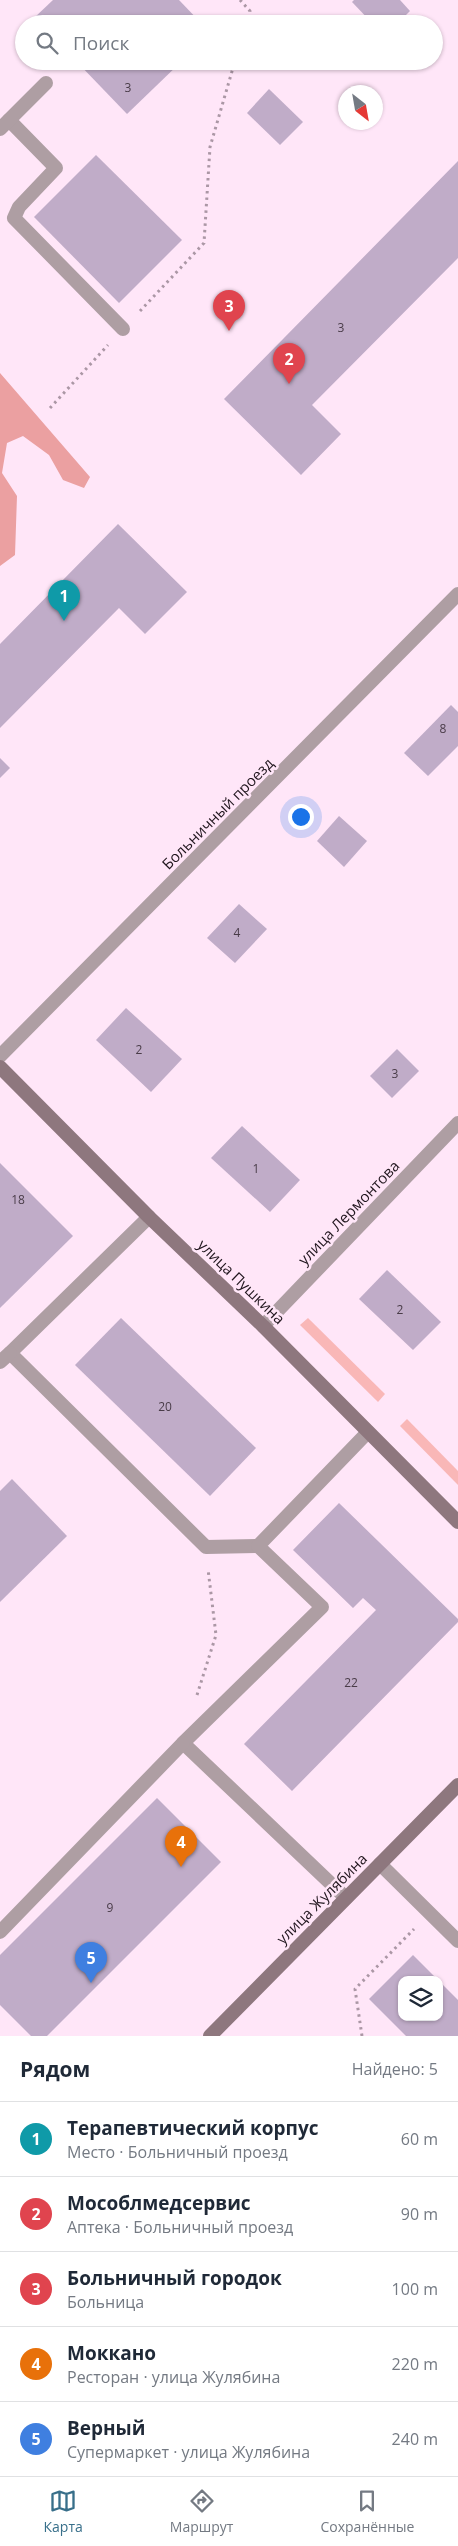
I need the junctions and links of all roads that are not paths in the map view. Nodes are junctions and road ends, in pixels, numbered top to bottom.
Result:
1 (46, 83) dead end
2 (4, 124) edge
3 (123, 328) road end
4 (458, 594) edge
5 (0, 1056) edge
6 (0, 1067) edge
7 (458, 1123) edge
8 (149, 1217) junction
9 (263, 1326) junction
10 (5, 1357) edge
11 (368, 1432) junction
12 (458, 1522) edge
13 (258, 1546) junction
14 (183, 1743) junction
15 (458, 1785) edge
16 (380, 1864) junction
17 (346, 1898) junction
18 (0, 1932) edge
19 (458, 1941) edge
20 (210, 2036) edge

1 - 2 street
2 - 3 street
4 - 5 street, Больничный проезд
6 - 8 main road, улица Пушкина
7 - 9 street, улица Лермонтова
8 - 9 main road, улица Пушкина
8 - 10 street
9 - 11 main road, улица Пушкина
10 - 13 street
11 - 12 main road, улица Пушкина
11 - 13 street
13 - 14 street
14 - 17 street
14 - 18 street
15 - 16 main road, улица Жулябина
16 - 17 main road, улица Жулябина
16 - 19 street
17 - 20 main road, улица Жулябина

